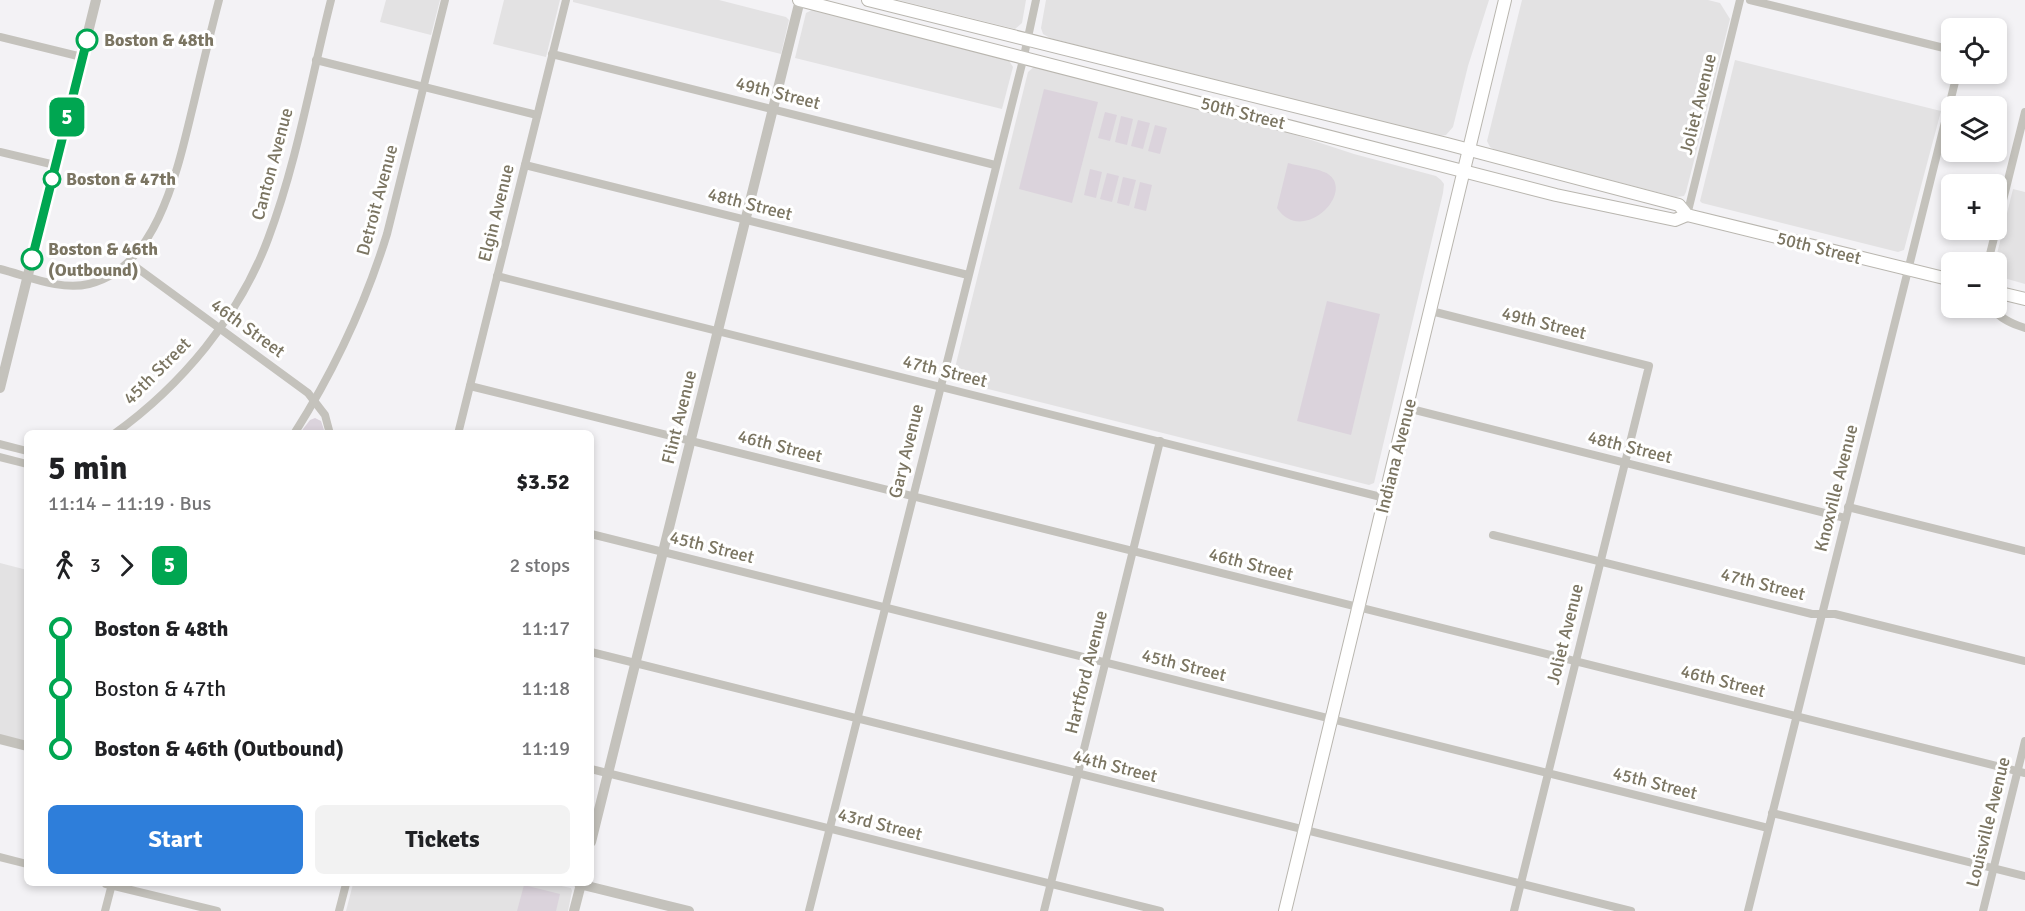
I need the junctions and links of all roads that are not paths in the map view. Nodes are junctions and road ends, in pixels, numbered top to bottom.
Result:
1 (96, 0) edge
2 (219, 0) edge
3 (331, 0) edge
4 (445, 0) edge
5 (566, 0) edge
6 (800, 0) edge
7 (868, 0) edge
8 (1036, 0) edge
9 (1505, 0) edge
10 (1740, 0) edge
11 (1750, 0) edge
12 (0, 37) edge
13 (1028, 40) junction
14 (1941, 47) edge
15 (552, 54) junction
16 (1024, 56) junction
17 (82, 57) junction
18 (316, 60) junction
19 (1954, 84) edge
20 (423, 87) junction
21 (773, 109) junction
22 (2025, 112) edge
23 (537, 115) junction
24 (1469, 150) junction
25 (0, 152) edge
26 (55, 165) junction
27 (525, 165) junction
28 (995, 165) junction
29 (1465, 171) junction
30 (2007, 185) edge
31 (1687, 215) junction
32 (745, 220) junction
33 (129, 262) junction
34 (0, 269) edge
35 (1907, 270) junction
36 (968, 275) junction
37 (28, 276) junction
38 (497, 276) junction
39 (1941, 278) edge
40 (2007, 295) edge
41 (2025, 299) edge
42 (1431, 311) junction
43 (2003, 318) edge
44 (220, 328) junction
45 (2025, 328) edge
46 (718, 331) junction
47 (1649, 366) joint
48 (470, 386) junction
49 (940, 386) junction
50 (0, 387) edge
51 (315, 399) junction
52 (1407, 408) junction
53 (119, 430) edge
54 (296, 430) edge
55 (329, 430) edge
56 (459, 430) edge
57 (691, 441) junction
58 (1160, 441) junction
59 (0, 444) edge
60 (24, 450) edge
61 (0, 458) edge
62 (24, 463) edge
63 (1625, 463) junction
64 (912, 496) junction
65 (1385, 498) junction
66 (1848, 507) junction
67 (1845, 518) junction
68 (594, 535) edge
69 (1493, 535) dead end
70 (1133, 551) junction
71 (2025, 551) edge
72 (663, 552) junction
73 (1600, 561) junction
74 (884, 607) junction
75 (1359, 608) junction
76 (1822, 614) junction
77 (594, 653) edge
78 (2025, 661) edge
79 (1106, 662) junction
80 (1576, 662) junction
81 (636, 663) junction
82 (1796, 717) junction
83 (856, 718) junction
84 (1332, 718) junction
85 (0, 739) edge
86 (2025, 741) edge
87 (24, 745) edge
88 (594, 770) edge
89 (2021, 772) edge
90 (608, 773) junction
91 (1548, 773) junction
92 (1078, 774) junction
93 (1772, 813) junction
94 (1768, 828) junction
95 (829, 829) junction
96 (594, 830) edge
97 (1305, 830) junction
98 (0, 857) edge
99 (24, 863) edge
100 (1994, 869) junction
101 (2025, 876) edge
102 (1050, 884) junction
103 (1520, 884) junction
104 (110, 886) edge
105 (118, 886) edge
106 (345, 886) edge
107 (580, 886) edge
108 (588, 886) edge
109 (105, 911) edge
110 (217, 911) edge
111 (339, 911) edge
112 (574, 911) edge
113 (689, 911) edge
114 (808, 911) edge
115 (1044, 911) edge
116 (1160, 911) edge
117 (1285, 911) edge
118 (1514, 911) edge
119 (1632, 911) edge
120 (1749, 911) edge
121 (1983, 911) edge

1 - 17 street
2 - 33 street
3 - 18 street, Canton Avenue
4 - 20 street, Detroit Avenue
5 - 15 street, Elgin Avenue
6 - 16 main road, 50th Street
6 - 21 street, Flint Avenue
7 - 13 main road, 50th Street
8 - 13 street, Gary Avenue
9 - 24 main road, Indiana Avenue
10 - 31 street, Joliet Avenue
11 - 14 street
12 - 17 street
13 - 16 street, Gary Avenue
13 - 24 main road, 50th Street
15 - 21 street, 49th Street
15 - 23 street, Elgin Avenue
16 - 28 street, Gary Avenue
16 - 29 main road, 50th Street
17 - 26 street
18 - 20 street
18 - 44 street, Canton Avenue
19 - 35 street, Knoxville Avenue
20 - 23 street
20 - 51 street, Detroit Avenue
21 - 28 street, 49th Street
21 - 32 street, Flint Avenue
22 - 30 street
23 - 27 street, Elgin Avenue
24 - 29 main road, Indiana Avenue
24 - 31 main road, 50th Street
25 - 26 street
26 - 37 street
27 - 32 street, 48th Street
27 - 38 street, Elgin Avenue
28 - 36 street, Gary Avenue
29 - 31 main road, 50th Street
29 - 42 main road, Indiana Avenue
31 - 35 main road, 50th Street
32 - 36 street, 48th Street
32 - 46 street, Flint Avenue
33 - 37 street
33 - 44 street, 46th Street
34 - 37 street
35 - 39 main road, 50th Street
35 - 66 street, Knoxville Avenue
36 - 49 street, Gary Avenue
37 - 50 street
38 - 46 street, 47th Street
38 - 48 street, Elgin Avenue
40 - 41 main road
42 - 47 street, 49th Street
42 - 52 main road, Indiana Avenue
43 - 45 street
44 - 51 street, 46th Street
44 - 53 street, 45th Street
46 - 49 street, 47th Street
46 - 57 street, Flint Avenue
47 - 63 street, Joliet Avenue
48 - 56 street, Elgin Avenue
48 - 57 street, 46th Street
49 - 58 street, 47th Street
49 - 64 street, Gary Avenue
51 - 54 street
51 - 55 street, 46th Street
52 - 63 street, 48th Street
52 - 65 main road, Indiana Avenue
57 - 64 street, 46th Street
57 - 72 street, Flint Avenue
58 - 65 street, 47th Street
58 - 70 street, Hartford Avenue
59 - 60 street
61 - 62 street
63 - 67 street, 48th Street
63 - 73 street, Joliet Avenue
64 - 70 street, 46th Street
64 - 74 street, Gary Avenue
65 - 75 main road, Indiana Avenue
66 - 67 street, Knoxville Avenue
66 - 71 street
67 - 76 street, Knoxville Avenue
68 - 72 street, 45th Street
69 - 73 street, 47th Street
70 - 75 street, 46th Street
70 - 79 street, Hartford Avenue
72 - 74 street, 45th Street
72 - 81 street, Flint Avenue
73 - 76 street, 47th Street
73 - 80 street, Joliet Avenue
74 - 79 street, 45th Street
74 - 83 street, Gary Avenue
75 - 80 street, 46th Street
75 - 84 main road, Indiana Avenue
76 - 78 street, 47th Street
76 - 82 street, Knoxville Avenue
77 - 81 street, 44th Street
79 - 84 street, 45th Street
79 - 92 street, Hartford Avenue
80 - 82 street, 46th Street
80 - 91 street, Joliet Avenue
81 - 83 street, 44th Street
81 - 90 street, Flint Avenue
82 - 89 street, 46th Street
82 - 93 street, Knoxville Avenue
83 - 92 street, 44th Street
83 - 95 street, Gary Avenue
84 - 91 street, 45th Street
84 - 97 main road, Indiana Avenue
85 - 87 street
86 - 89 street, Louisville Avenue
88 - 90 street, 43rd Street
89 - 100 street, Louisville Avenue
90 - 95 street, 43rd Street
90 - 96 street, Flint Avenue
91 - 94 street, 45th Street
91 - 103 street, Joliet Avenue
92 - 97 street, 44th Street
92 - 102 street, Hartford Avenue
93 - 94 street, Knoxville Avenue
93 - 100 street
94 - 120 street, Knoxville Avenue
95 - 102 street, 43rd Street
95 - 114 street, Gary Avenue
97 - 103 street, 44th Street
97 - 117 main road, Indiana Avenue
98 - 99 street
100 - 101 street
100 - 121 street, Louisville Avenue
102 - 115 street, Hartford Avenue
102 - 116 street, 43rd Street
103 - 118 street, Joliet Avenue
103 - 119 street, 44th Street
104 - 109 street
105 - 110 street
106 - 111 street
107 - 112 street
108 - 113 street

